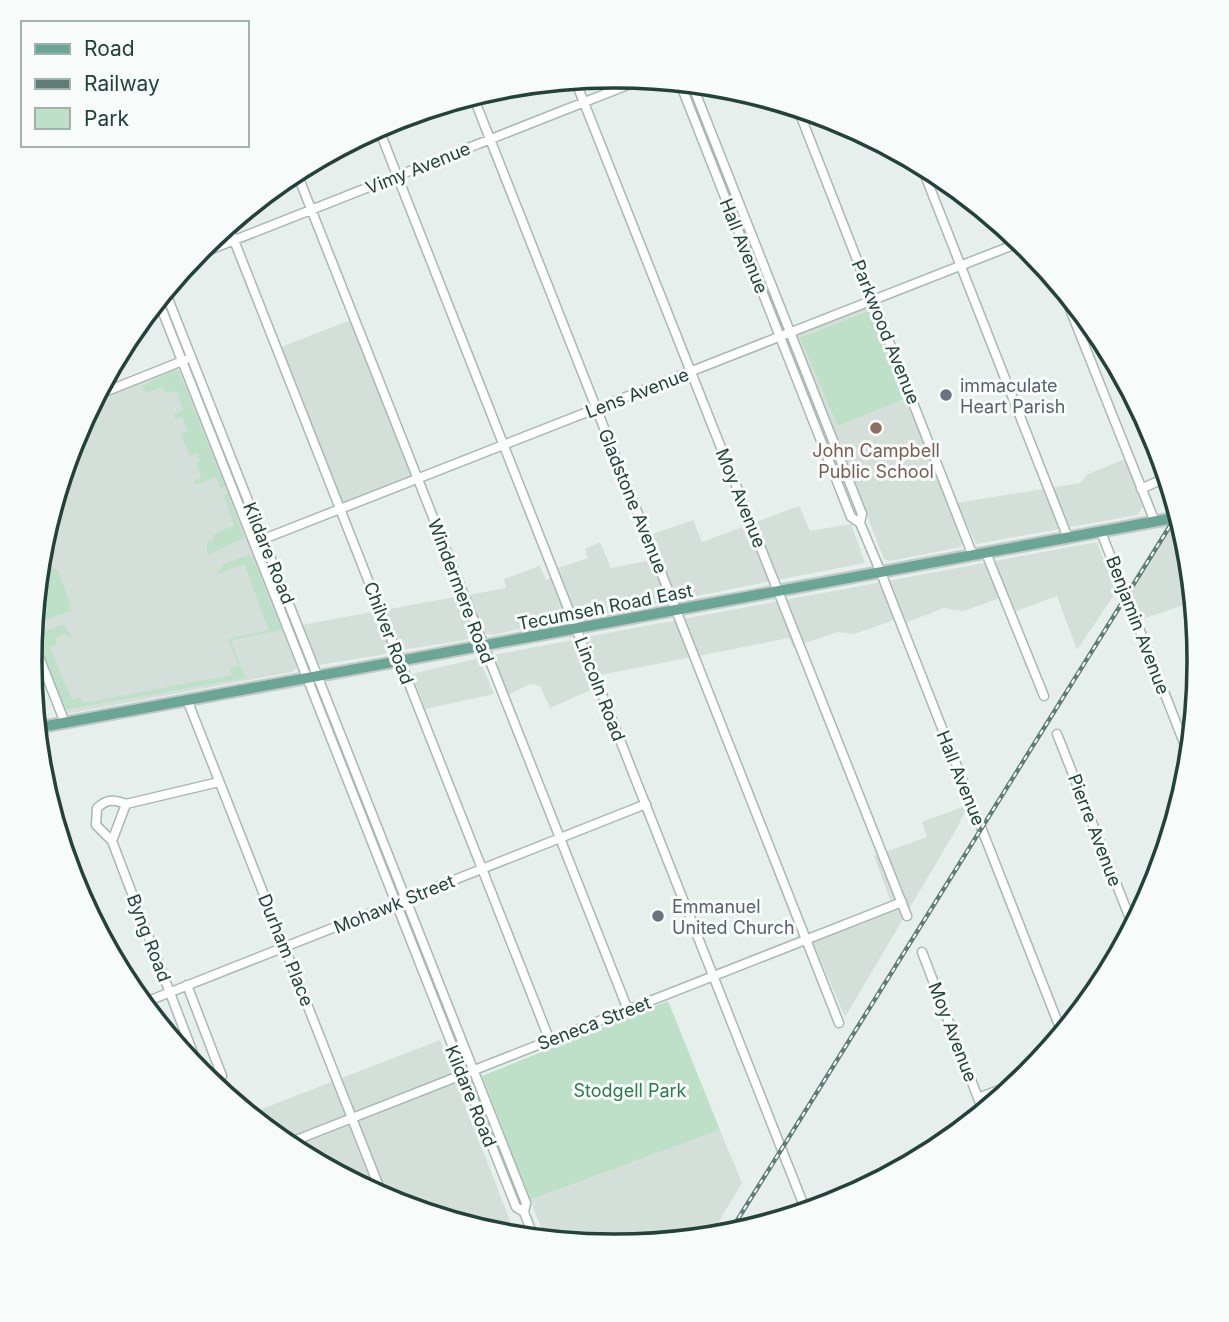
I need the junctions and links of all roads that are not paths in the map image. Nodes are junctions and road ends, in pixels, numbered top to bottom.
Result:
1 (619, 88) edge
2 (579, 90) edge
3 (684, 93) edge
4 (696, 94) edge
5 (584, 102) junction
6 (477, 106) edge
7 (803, 120) edge
8 (382, 138) edge
9 (491, 139) junction
10 (397, 176) junction
11 (301, 182) edge
12 (928, 182) edge
13 (312, 210) junction
14 (232, 235) edge
15 (234, 240) junction
16 (222, 245) edge
17 (1009, 247) edge
18 (961, 265) junction
19 (873, 300) junction
20 (169, 301) edge
21 (162, 310) edge
22 (1074, 319) edge
23 (790, 332) junction
24 (780, 337) junction
25 (191, 358) junction
26 (182, 362) junction
27 (691, 372) junction
28 (111, 390) edge
29 (597, 408) junction
30 (504, 445) junction
31 (418, 479) junction
32 (1158, 481) edge
33 (1141, 489) junction
34 (340, 509) junction
35 (1169, 519) edge
36 (1155, 522) junction
37 (860, 523) junction
38 (1101, 532) junction
39 (1068, 538) junction
40 (263, 539) junction
41 (254, 543) junction
42 (986, 553) junction
43 (973, 556) junction
44 (881, 573) junction
45 (779, 592) junction
46 (677, 611) junction
47 (577, 630) junction
48 (484, 647) junction
49 (401, 662) junction
50 (42, 665) edge
51 (313, 679) junction
52 (1044, 696) dead end
53 (188, 702) junction
54 (65, 723) junction
55 (46, 726) edge
56 (1057, 734) dead end
57 (1182, 737) edge
58 (219, 782) junction
59 (126, 804) junction
60 (646, 804) junction
61 (373, 815) junction
62 (362, 819) junction
63 (559, 838) junction
64 (112, 841) junction
65 (482, 869) junction
66 (406, 899) junction
67 (902, 902) junction
68 (395, 903) junction
69 (1128, 915) edge
70 (907, 916) dead end
71 (806, 940) junction
72 (285, 947) junction
73 (922, 952) dead end
74 (713, 976) junction
75 (187, 985) junction
76 (169, 993) junction
77 (152, 999) edge
78 (628, 1010) junction
79 (839, 1023) dead end
80 (1058, 1023) edge
81 (550, 1041) junction
82 (189, 1043) edge
83 (473, 1071) junction
84 (463, 1075) junction
85 (222, 1077) edge
86 (988, 1094) edge
87 (978, 1098) junction
88 (979, 1101) edge
89 (352, 1118) junction
90 (299, 1139) edge
91 (377, 1181) edge
92 (802, 1202) edge
93 (524, 1212) junction
94 (530, 1227) edge

1 - 5 street, Vimy Avenue
2 - 5 street, Moy Avenue
3 - 24 street, Hall Avenue
4 - 23 street, Hall Avenue
5 - 9 street, Vimy Avenue
5 - 27 street, Moy Avenue
6 - 9 street, Gladstone Avenue
7 - 19 street, Parkwood Avenue
8 - 10 street, Lincoln Road
9 - 10 street, Vimy Avenue
9 - 29 street, Gladstone Avenue
10 - 13 street, Vimy Avenue
10 - 30 street, Lincoln Road
11 - 13 street, Windermere Road
12 - 18 street
13 - 15 street, Vimy Avenue
13 - 31 street, Windermere Road
14 - 15 street, Chilver Road
15 - 16 street, Vimy Avenue
15 - 34 street, Chilver Road
17 - 18 street, Lens Avenue
18 - 19 street, Lens Avenue
18 - 39 street
19 - 23 street, Lens Avenue
19 - 43 street, Parkwood Avenue
20 - 25 street, Kildare Road
21 - 26 street, Kildare Road
22 - 33 street
23 - 24 street, Lens Avenue
23 - 37 street, Hall Avenue
24 - 27 street, Lens Avenue
24 - 37 street, Hall Avenue
25 - 26 street
25 - 40 street, Kildare Road
26 - 28 street
26 - 41 street, Kildare Road
27 - 29 street, Lens Avenue
27 - 45 street, Moy Avenue
29 - 30 street, Lens Avenue
29 - 46 street, Gladstone Avenue
30 - 31 street, Lens Avenue
30 - 47 street, Lincoln Road
31 - 34 street, Lens Avenue
31 - 48 street, Windermere Road
32 - 33 street
33 - 36 street
34 - 40 street, Lens Avenue
34 - 49 street, Chilver Road
35 - 36 main road, Tecumseh Road East
36 - 38 main road, Tecumseh Road East
37 - 44 street, Hall Avenue
38 - 39 main road, Tecumseh Road East
38 - 57 street, Benjamin Avenue
39 - 42 main road, Tecumseh Road East
40 - 41 street, Lens Avenue
40 - 51 street, Kildare Road
41 - 51 street, Kildare Road
42 - 43 main road, Tecumseh Road East
42 - 52 street
43 - 44 main road, Tecumseh Road East
44 - 45 main road, Tecumseh Road East
44 - 80 street, Hall Avenue
45 - 46 main road, Tecumseh Road East
45 - 67 street, Moy Avenue
46 - 47 main road, Tecumseh Road East
46 - 71 street, Gladstone Avenue
47 - 48 main road, Tecumseh Road East
47 - 60 street, Lincoln Road
48 - 49 main road, Tecumseh Road East
48 - 63 street, Windermere Road
49 - 51 main road, Tecumseh Road East
49 - 65 street, Chilver Road
50 - 54 street
51 - 53 main road, Tecumseh Road East
51 - 61 street, Kildare Road
51 - 62 street, Kildare Road
53 - 54 main road, Tecumseh Road East
53 - 58 street, Durham Place
54 - 55 main road, Tecumseh Road East
56 - 69 street, Pierre Avenue
58 - 59 street, Byng Road
58 - 72 street, Durham Place
59 - 64 street
59 - 64 street, Byng Road
60 - 63 street, Mohawk Street
60 - 74 street, Lincoln Road
61 - 62 street
61 - 66 street, Kildare Road
62 - 68 street, Kildare Road
63 - 65 street, Mohawk Street
63 - 78 street, Windermere Road
64 - 76 street, Byng Road
65 - 66 street, Mohawk Street
65 - 81 street, Chilver Road
66 - 68 street, Mohawk Street
66 - 83 street, Kildare Road
67 - 70 street, Moy Avenue
67 - 71 street, Seneca Street
68 - 72 street, Mohawk Street
68 - 84 street, Kildare Road
71 - 74 street, Seneca Street
71 - 79 street, Gladstone Avenue
72 - 75 street, Mohawk Street
72 - 89 street, Durham Place
73 - 87 street, Moy Avenue
74 - 78 street, Seneca Street
74 - 92 street, Lincoln Road
75 - 76 street, Mohawk Street
75 - 85 street, Byng Road
76 - 77 street, Mohawk Street
76 - 82 street, Byng Road
78 - 81 street, Seneca Street
81 - 83 street, Seneca Street
83 - 84 street, Seneca Street
83 - 93 street, Kildare Road
84 - 89 street, Seneca Street
84 - 93 street, Kildare Road
86 - 87 street
87 - 88 street, Moy Avenue
89 - 90 street, Seneca Street
89 - 91 street, Durham Place
93 - 94 street, Kildare Road

